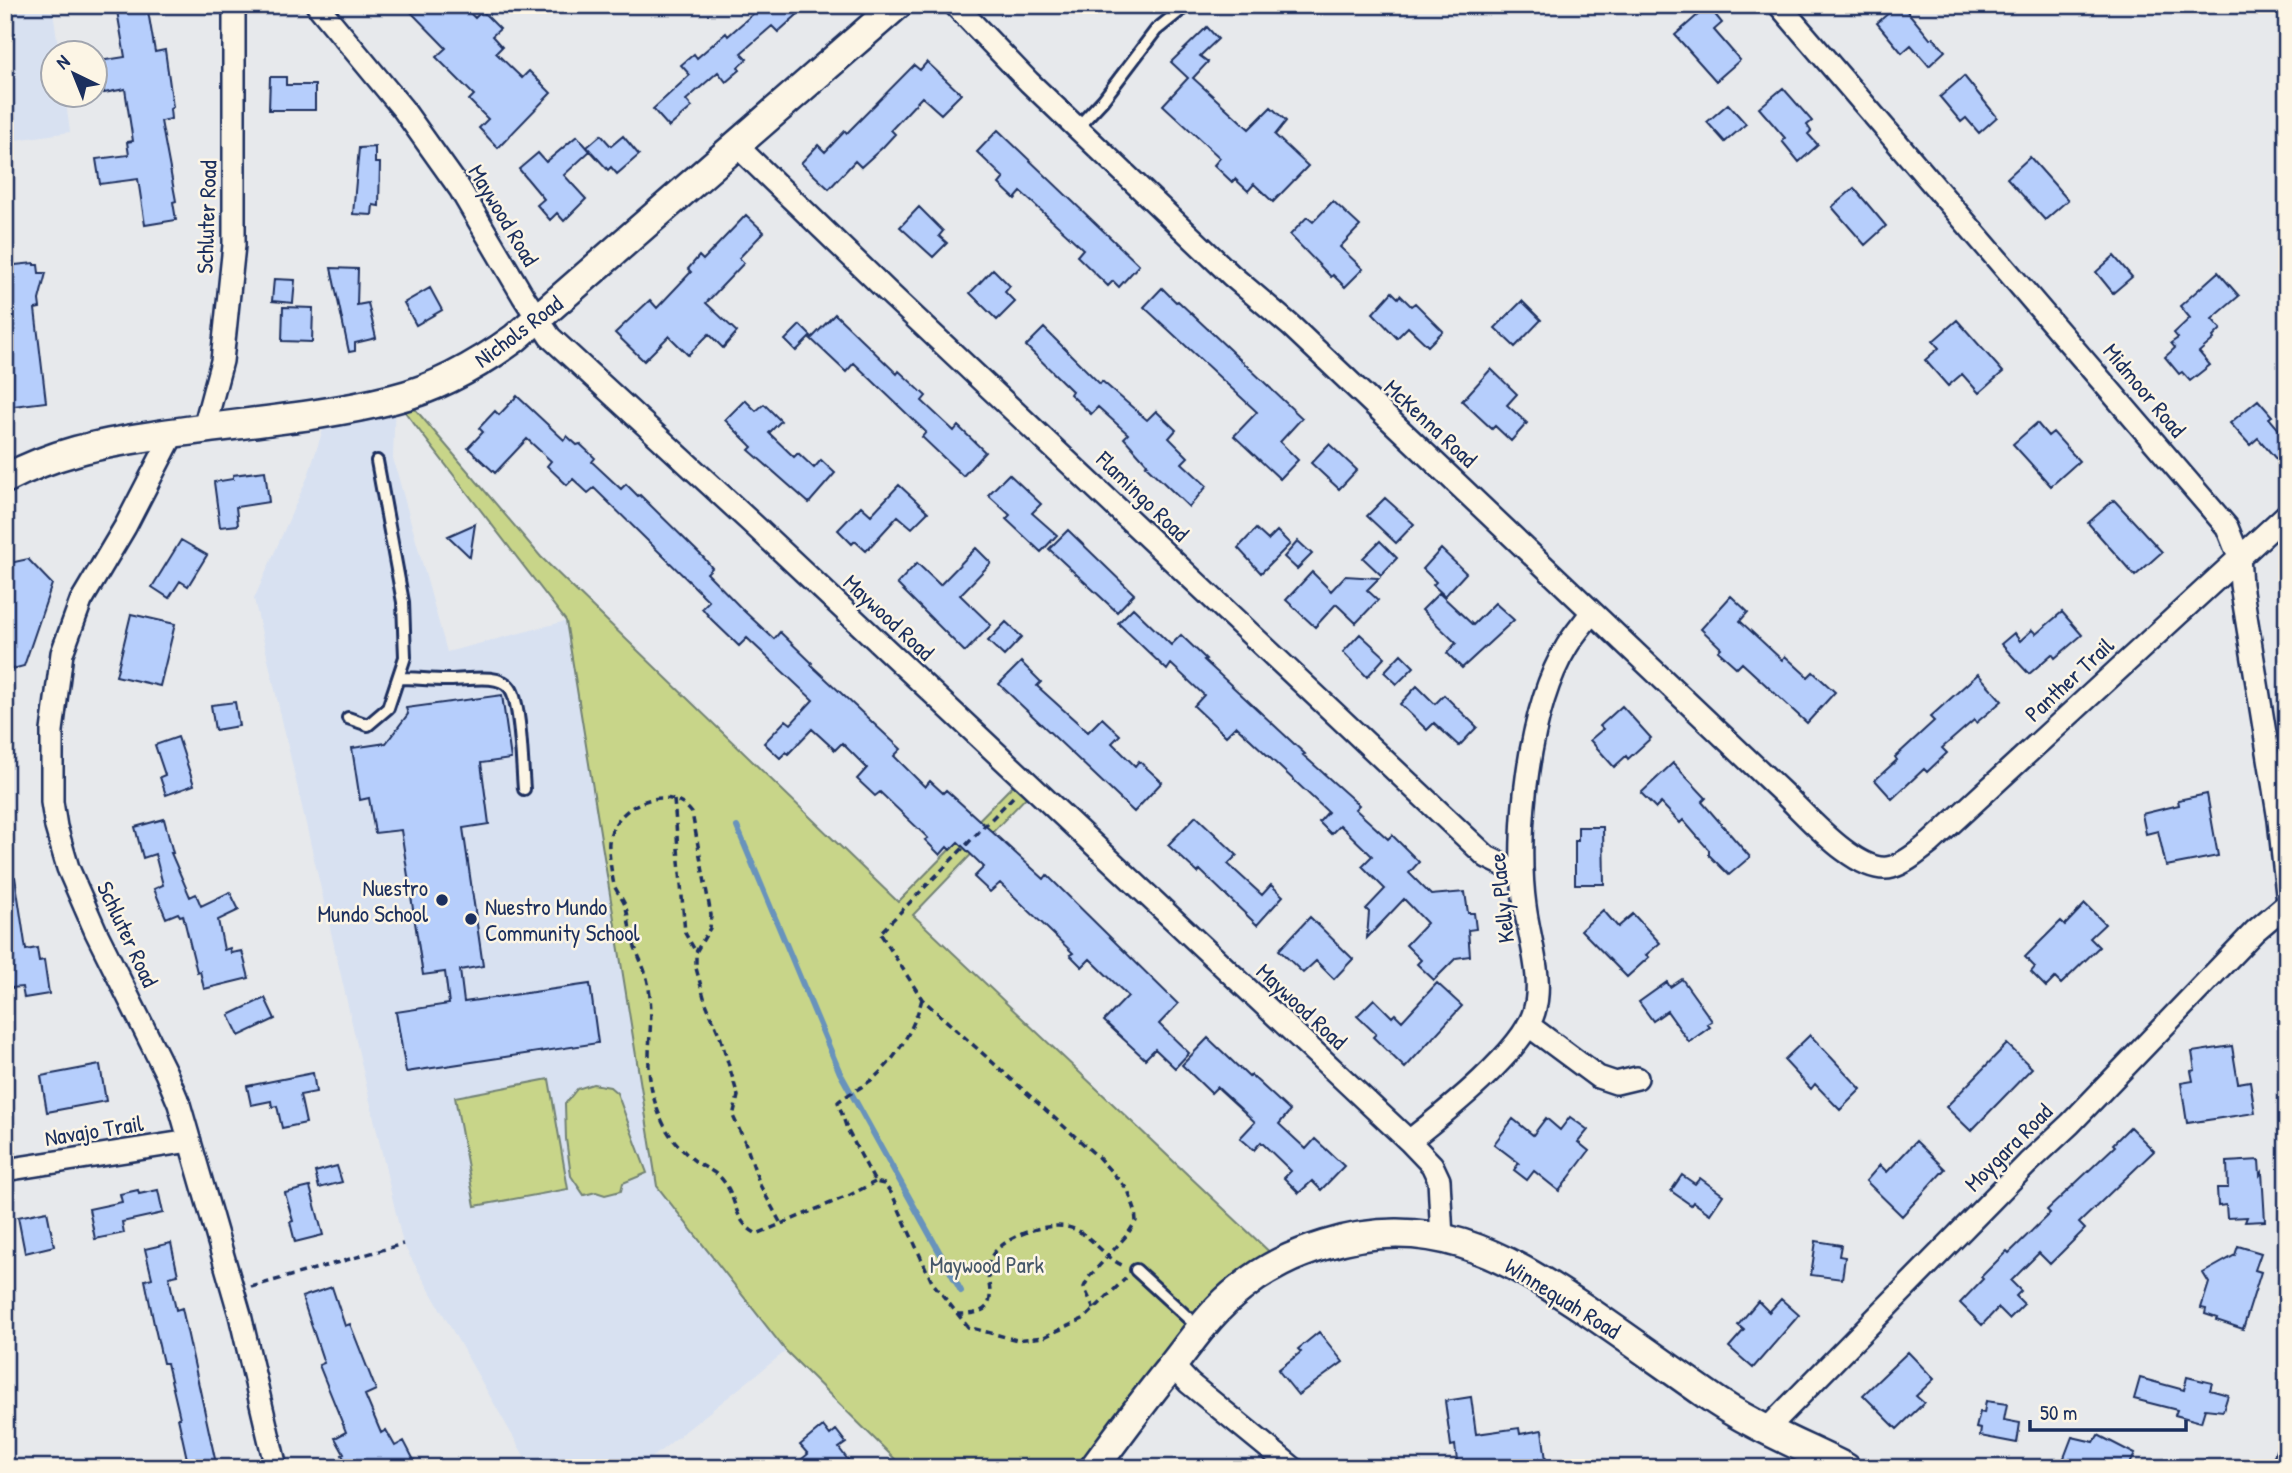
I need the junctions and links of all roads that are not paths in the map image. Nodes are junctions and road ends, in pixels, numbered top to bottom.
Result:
1 (234, 5) edge
2 (317, 5) edge
3 (897, 5) edge
4 (955, 5) edge
5 (1187, 5) edge
6 (1779, 5) edge
7 (1077, 128) junction
8 (736, 145) junction
9 (537, 319) junction
10 (204, 428) junction
11 (174, 432) junction
12 (377, 461) dead end
13 (5, 479) edge
14 (2287, 514) edge
15 (2239, 557) junction
16 (1592, 611) junction
17 (398, 678) junction
18 (348, 718) dead end
19 (524, 789) dead end
20 (1879, 867) joint
21 (1522, 874) junction
22 (2287, 894) edge
23 (2287, 904) edge
24 (1528, 1025) junction
25 (1637, 1078) dead end
26 (190, 1141) junction
27 (1409, 1141) junction
28 (5, 1170) edge
29 (1442, 1238) junction
30 (1136, 1270) road end
31 (1199, 1328) junction
32 (1172, 1365) junction
33 (1767, 1429) junction
34 (2287, 1455) edge
35 (276, 1468) edge
36 (1094, 1468) edge
37 (1293, 1468) edge
38 (1846, 1468) edge
39 (2283, 1468) edge

1 - 10 street, Schluter Road
2 - 9 street, Maywood Road
3 - 8 street, Nichols Road
4 - 7 street, McKenna Road
5 - 7 lane
6 - 15 street, Midmoor Road
7 - 16 street, McKenna Road
8 - 9 street, Nichols Road
8 - 21 street, Flamingo Road
9 - 10 street, Nichols Road
9 - 27 street, Maywood Road
10 - 11 street, Nichols Road
11 - 13 street, Nichols Road
11 - 26 street, Schluter Road
12 - 17 lane
14 - 15 street, Panther Trail
15 - 20 street, Panther Trail
15 - 22 street, Midmoor Road
16 - 20 street, McKenna Road
16 - 21 street, Kelly Place
17 - 18 lane
17 - 19 lane
21 - 24 street, Kelly Place
23 - 33 street, Moygara Road
24 - 25 street
24 - 27 street, Kelly Place
26 - 28 street, Navajo Trail
26 - 35 street, Schluter Road
27 - 29 street, Maywood Road
29 - 31 street, Winnequah Road
29 - 33 street, Winnequah Road
30 - 31 lane
31 - 32 street, Winnequah Road
32 - 36 street, Winnequah Road
32 - 37 street
33 - 38 street, Winnequah Road
34 - 39 street

